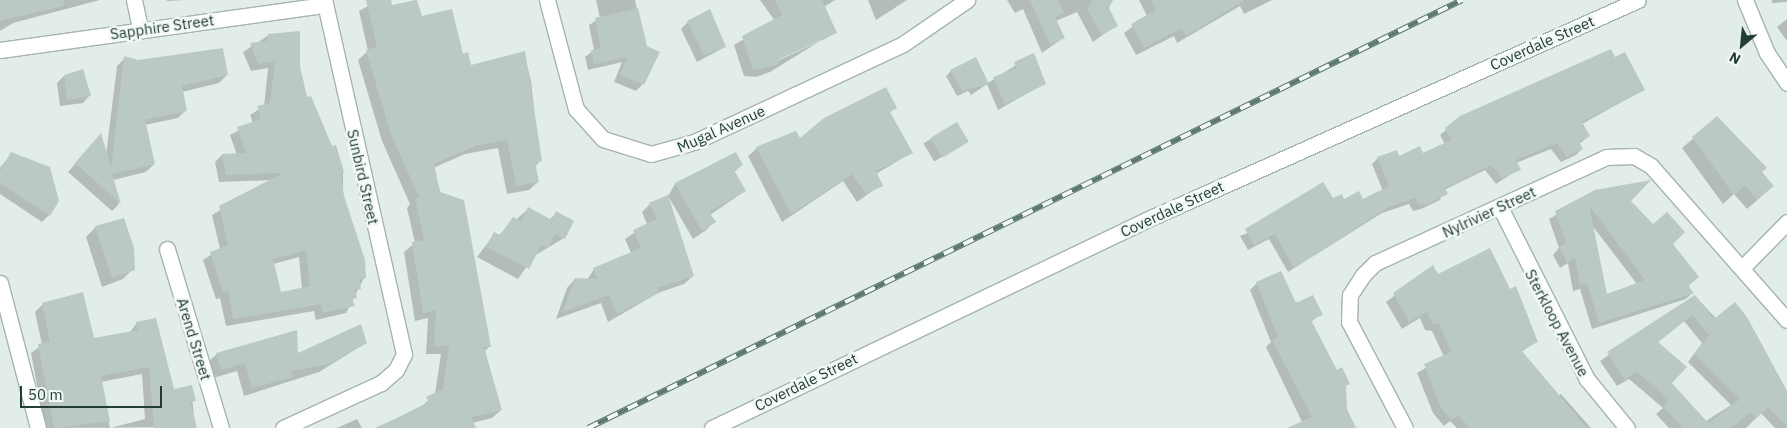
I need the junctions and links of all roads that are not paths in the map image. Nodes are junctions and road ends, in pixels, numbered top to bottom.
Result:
1 (134, 0) edge
2 (547, 0) edge
3 (967, 0) edge
4 (1638, 0) edge
5 (1745, 0) edge
6 (324, 2) edge
7 (140, 29) junction
8 (0, 50) edge
9 (1787, 83) edge
10 (1501, 208) junction
11 (1787, 222) edge
12 (167, 249) dead end
13 (1743, 268) junction
14 (0, 283) edge
15 (1787, 320) edge
16 (38, 428) edge
17 (221, 428) edge
18 (283, 428) edge
19 (712, 428) edge
20 (1405, 428) edge
21 (1627, 428) edge

1 - 7 street
2 - 3 street, Mugal Avenue
4 - 19 street, Coverdale Street
5 - 9 street
6 - 7 street, Sapphire Street
6 - 18 street, Sunbird Street
7 - 8 street, Sapphire Street
10 - 13 street, Nylrivier Street
10 - 20 street, Nylrivier Street
10 - 21 street, Sterkloop Avenue
11 - 13 street
12 - 17 street, Arend Street
13 - 15 street, Nylrivier Street
14 - 16 street

